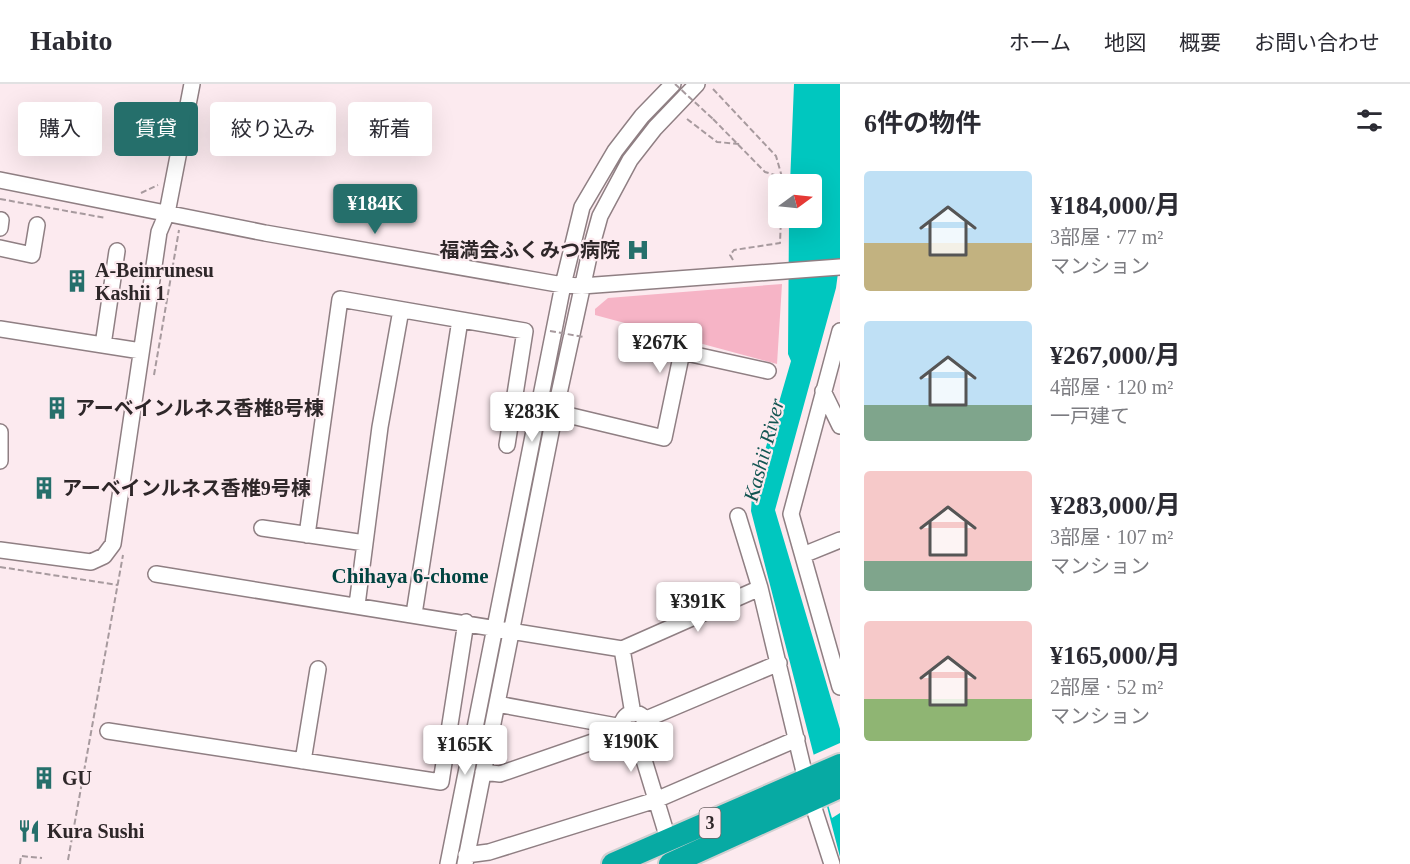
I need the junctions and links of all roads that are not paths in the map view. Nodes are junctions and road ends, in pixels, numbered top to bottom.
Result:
1 (192, 84) edge
2 (674, 84) edge
3 (697, 84) edge
4 (0, 180) edge
5 (167, 213) junction
6 (38, 225) dead end
7 (0, 248) edge
8 (117, 251) dead end
9 (840, 267) edge
10 (563, 285) junction
11 (582, 286) junction
12 (401, 310) junction
13 (460, 320) junction
14 (0, 329) edge
15 (840, 331) edge
16 (103, 345) junction
17 (141, 351) junction
18 (768, 371) dead end
19 (823, 391) junction
20 (555, 412) junction
21 (840, 426) edge
22 (0, 432) edge
23 (507, 445) dead end
24 (0, 461) edge
25 (738, 516) dead end
26 (262, 528) dead end
27 (306, 535) junction
28 (840, 540) edge
29 (365, 543) junction
30 (0, 550) edge
31 (803, 555) junction
32 (156, 574) dead end
33 (760, 588) junction
34 (357, 605) junction
35 (414, 614) junction
36 (471, 623) junction
37 (504, 628) junction
38 (622, 649) junction
39 (779, 663) junction
40 (318, 669) dead end
41 (840, 687) edge
42 (497, 704) junction
43 (638, 717) junction
44 (108, 731) dead end
45 (628, 732) junction
46 (796, 739) junction
47 (303, 761) junction
48 (840, 765) edge
49 (483, 772) junction
50 (840, 787) edge
51 (809, 790) junction
52 (656, 800) junction
53 (669, 853) edge
54 (465, 859) edge
55 (448, 864) edge
56 (613, 864) edge
57 (832, 864) edge

1 - 5 street
2 - 10 street
3 - 11 street
4 - 5 street
5 - 10 street
5 - 17 street
6 - 7 street
8 - 16 street
9 - 11 street
10 - 11 street
10 - 37 street
11 - 20 street
12 - 13 street
12 - 27 street
12 - 29 street
13 - 23 street
13 - 35 street
14 - 16 street
15 - 19 street
16 - 17 street
17 - 30 street
18 - 20 street
19 - 21 street
19 - 31 street
20 - 37 street
22 - 24 street
25 - 33 street
26 - 27 street
27 - 29 street
28 - 31 street
29 - 34 street
31 - 41 street
32 - 34 street
33 - 38 street
33 - 39 street
34 - 35 street
35 - 36 street
36 - 37 street
36 - 47 street
37 - 38 street
37 - 42 street
37 - 55 street
38 - 43 street
39 - 43 street
39 - 46 street
40 - 47 street
42 - 45 street
42 - 49 street
43 - 45 street
43 - 45 street
44 - 47 street
45 - 49 street
45 - 52 street
46 - 51 street
46 - 52 street
48 - 51 highway, 3
49 - 54 street
50 - 51 highway, 3
51 - 53 highway, 3
51 - 57 street
52 - 53 street
52 - 54 street
53 - 56 highway, 3

